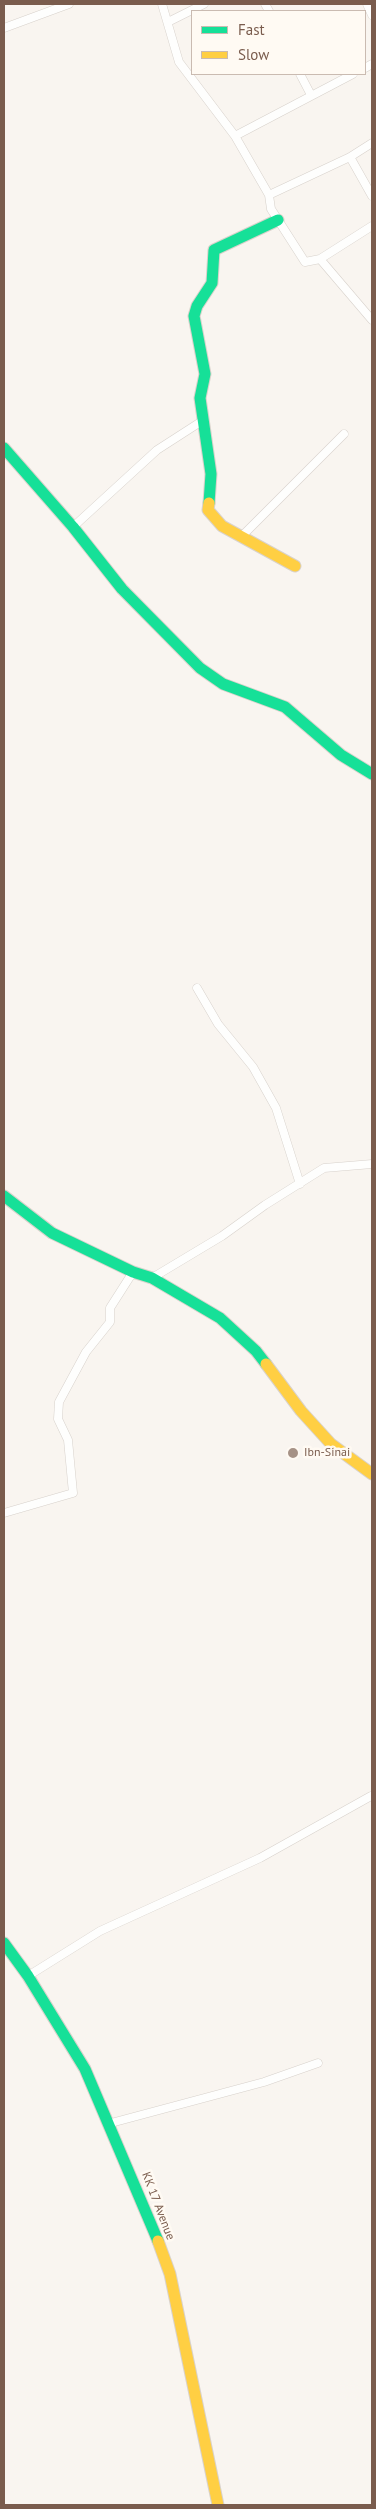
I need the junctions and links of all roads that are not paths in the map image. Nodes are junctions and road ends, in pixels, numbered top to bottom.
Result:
1 (69, 4) edge
2 (162, 4) edge
3 (204, 4) edge
4 (366, 4) edge
5 (191, 10) edge
6 (192, 10) edge
7 (372, 15) edge
8 (168, 22) junction
9 (4, 28) edge
10 (301, 75) edge
11 (351, 75) edge
12 (311, 95) junction
13 (235, 136) junction
14 (372, 143) edge
15 (350, 157) junction
16 (269, 195) junction
17 (372, 196) edge
18 (278, 220) junction
19 (372, 226) edge
20 (320, 259) junction
21 (372, 320) edge
22 (202, 421) junction
23 (344, 434) dead end
24 (4, 448) edge
25 (73, 527) junction
26 (241, 537) junction
27 (296, 566) dead end
28 (372, 774) edge
29 (196, 988) dead end
30 (372, 1164) edge
31 (300, 1184) junction
32 (4, 1196) edge
33 (133, 1272) junction
34 (152, 1278) junction
35 (372, 1474) edge
36 (4, 1513) edge
37 (372, 1796) edge
38 (4, 1943) edge
39 (28, 1976) junction
40 (318, 2063) dead end
41 (111, 2123) junction
42 (218, 2505) edge

1 - 9 street
2 - 8 street
3 - 6 street
4 - 7 street
5 - 8 street
8 - 13 street
10 - 12 street
11 - 12 street
12 - 13 street
13 - 16 street
14 - 15 street
15 - 16 street
15 - 17 street
16 - 18 street
18 - 20 street
18 - 22 street
19 - 20 street
20 - 21 street
22 - 25 street
22 - 26 street
23 - 26 street
24 - 25 street
25 - 28 street
26 - 27 street
29 - 31 street
30 - 31 street
31 - 34 street
32 - 33 street
33 - 34 street
33 - 36 street
34 - 35 street
37 - 39 street
38 - 39 street, KK 17 Avenue
39 - 41 street, KK 17 Avenue
40 - 41 street
41 - 42 street, KK 17 Avenue

